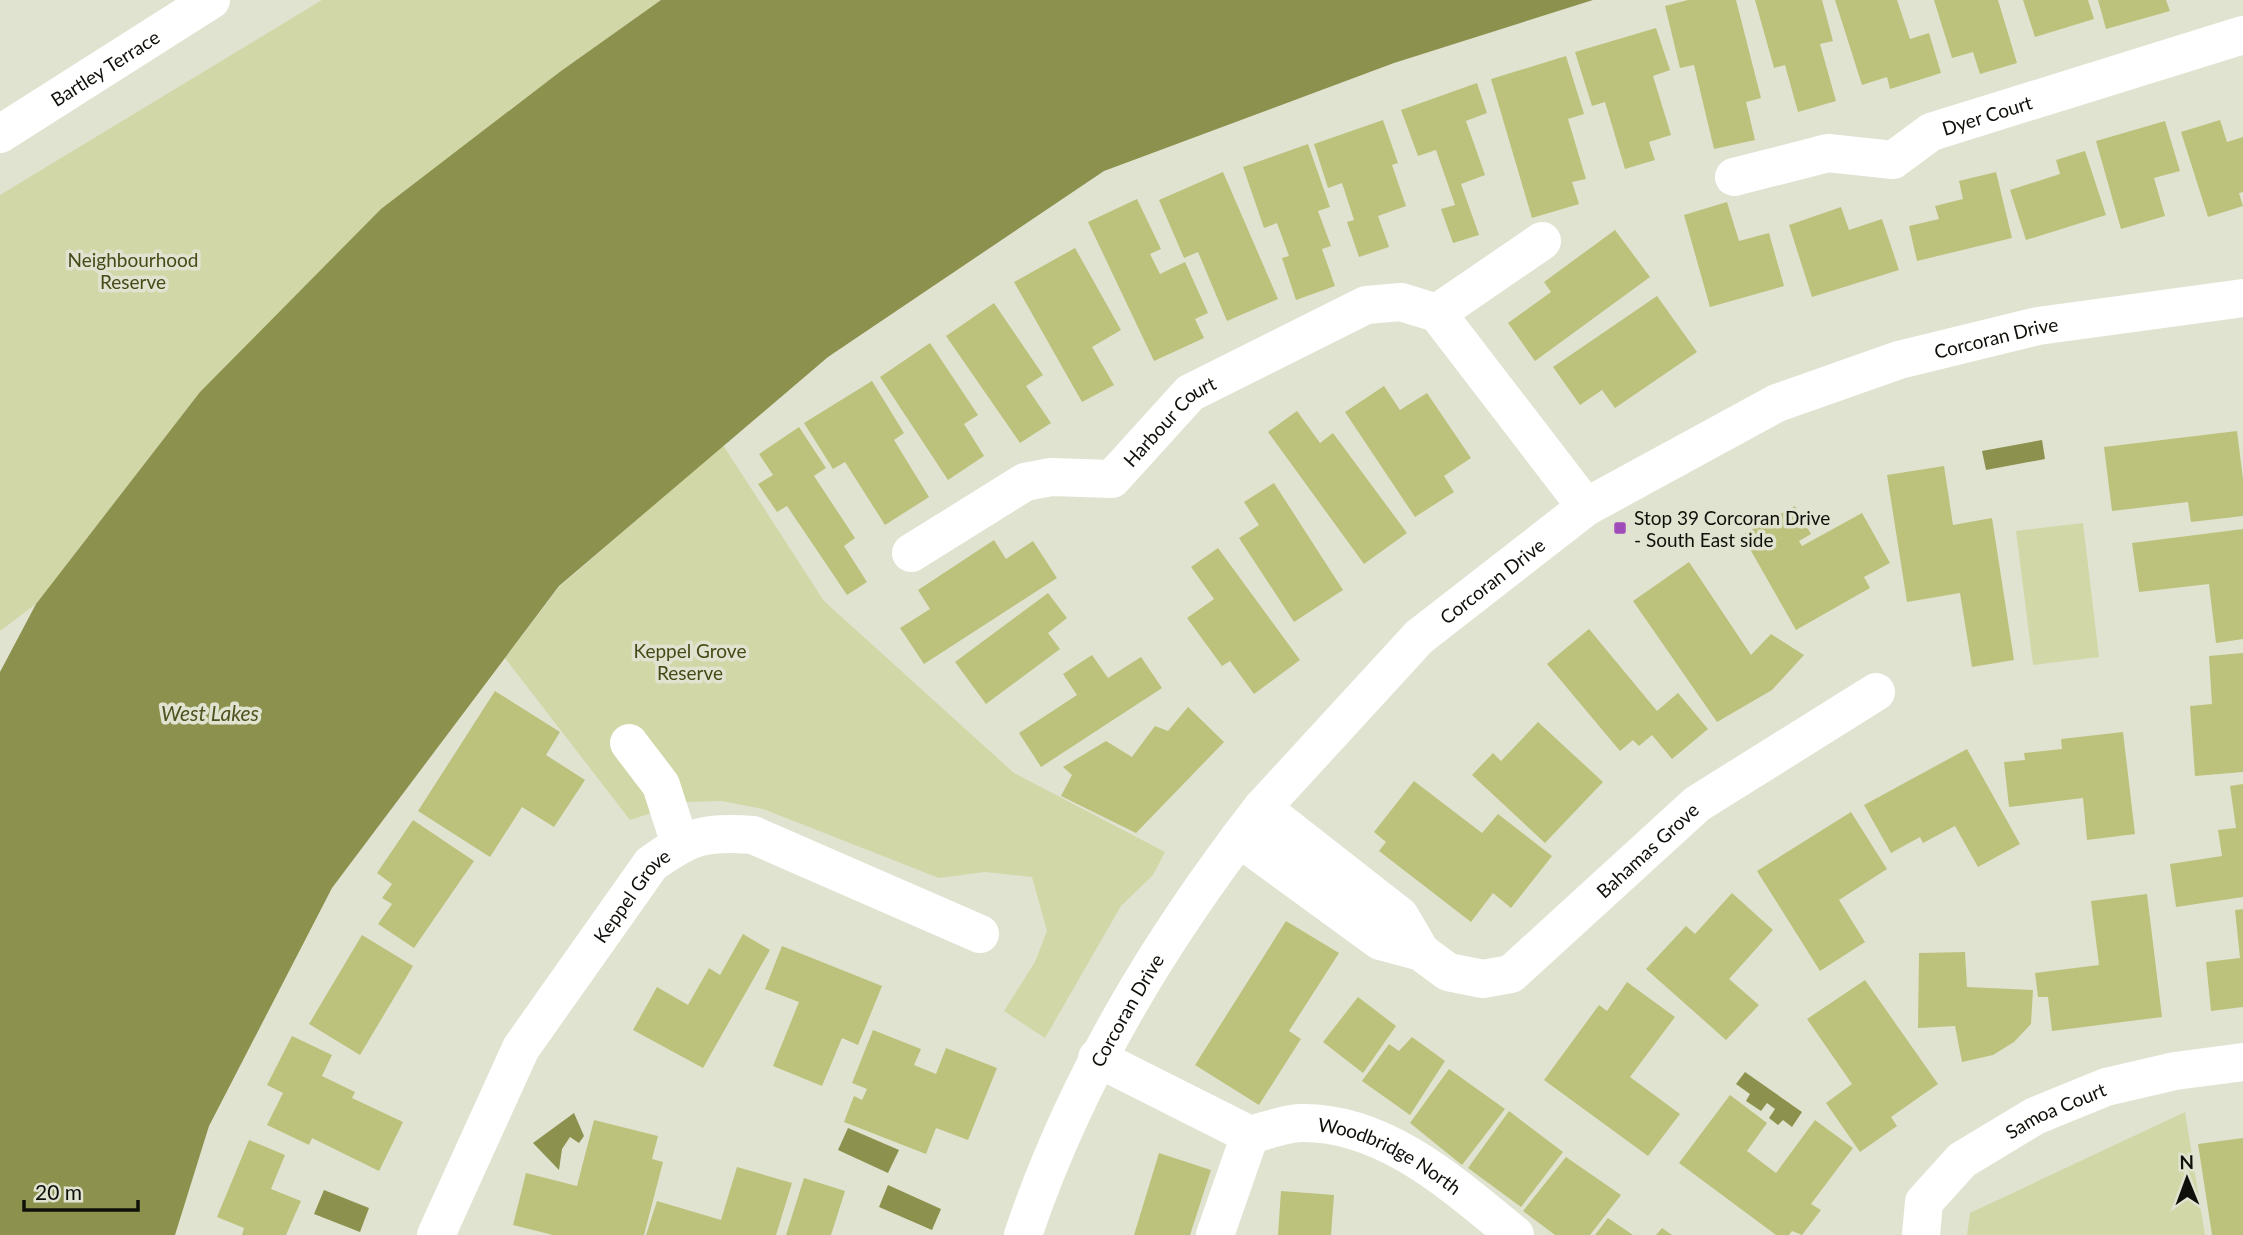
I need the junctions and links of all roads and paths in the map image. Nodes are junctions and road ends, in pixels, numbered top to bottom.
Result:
1 (211, 0) edge
2 (2243, 35) edge
3 (0, 134) edge
4 (1734, 177) dead end
5 (1542, 241) dead end
6 (2243, 298) edge
7 (1437, 313) junction
8 (1586, 507) junction
9 (911, 552) dead end
10 (1876, 692) dead end
11 (629, 743) dead end
12 (1262, 808) junction
13 (1239, 838) junction
14 (680, 844) junction
15 (980, 934) dead end
16 (1421, 952) junction
17 (1097, 1058) junction
18 (2243, 1062) edge
19 (1250, 1135) junction
20 (436, 1235) edge
21 (1023, 1235) edge
22 (1215, 1235) edge
23 (1515, 1235) edge
24 (1920, 1235) edge

1 - 3 street, Bartley Terrace
2 - 4 street, Dyer Court
5 - 7 street
6 - 8 street, Corcoran Drive
7 - 8 street
7 - 9 street, Harbour Court
8 - 12 street, Corcoran Drive
10 - 16 street, Bahamas Grove
11 - 14 street
12 - 13 street, Corcoran Drive
12 - 16 street, Bahamas Grove
13 - 16 street, Bahamas Grove
13 - 17 street, Corcoran Drive
14 - 15 street, Keppel Grove
14 - 20 street, Keppel Grove
17 - 19 street
17 - 21 street, Corcoran Drive
18 - 24 street, Samoa Court
19 - 22 street
19 - 23 street, Woodbridge North

